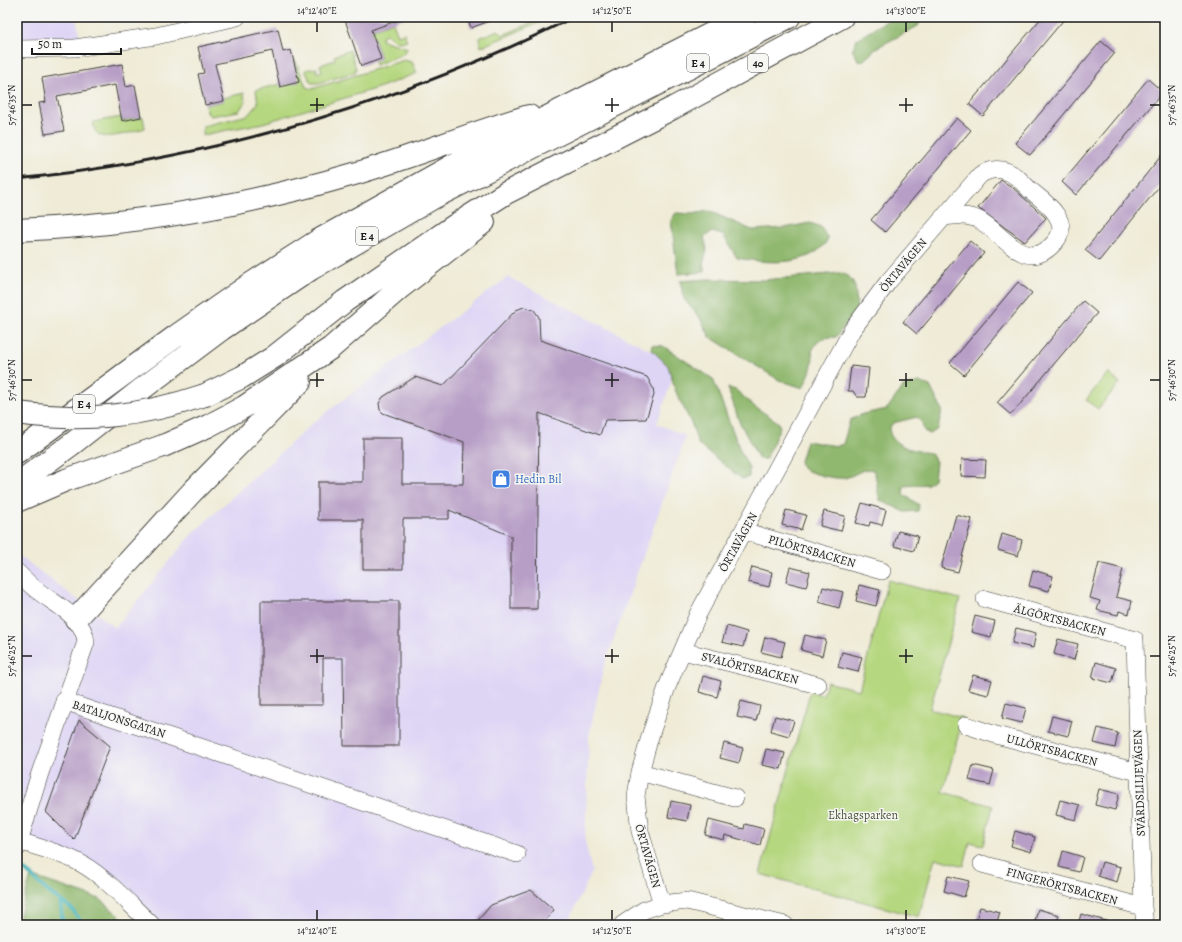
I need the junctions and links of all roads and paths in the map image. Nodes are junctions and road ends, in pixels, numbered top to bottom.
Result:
1 (237, 17) edge
2 (744, 17) edge
3 (788, 17) edge
4 (842, 17) edge
5 (17, 49) edge
6 (586, 98) junction
7 (608, 109) junction
8 (564, 164) junction
9 (943, 217) junction
10 (17, 230) edge
11 (346, 300) junction
12 (331, 348) junction
13 (17, 414) edge
14 (17, 453) edge
15 (17, 484) edge
16 (17, 501) edge
17 (743, 531) junction
18 (882, 571) dead end
19 (17, 572) edge
20 (985, 599) dead end
21 (76, 619) junction
22 (1135, 640) joint
23 (683, 651) junction
24 (818, 685) dead end
25 (64, 701) junction
26 (966, 725) dead end
27 (640, 772) junction
28 (1138, 772) junction
29 (735, 798) dead end
30 (18, 844) edge
31 (518, 854) dead end
32 (982, 864) dead end
33 (662, 904) junction
34 (1142, 907) junction
35 (152, 925) edge
36 (622, 925) edge
37 (785, 925) edge
38 (1145, 925) edge

1 - 5 street
2 - 6 highway, E 4
3 - 7 highway, E 4
4 - 8 highway, 40
6 - 10 highway
6 - 14 highway, E 4
7 - 11 highway
7 - 15 highway, E 4
8 - 11 highway
8 - 12 highway
9 - 9 street, ÖRTAVÄGEN
9 - 17 street, ÖRTAVÄGEN
11 - 13 highway, bridge
12 - 16 highway
12 - 21 highway
17 - 18 street, PILÖRTSBACKEN
17 - 23 street, ÖRTAVÄGEN
19 - 21 street
20 - 22 street, ÄLGÖRTSBACKEN
21 - 25 street
22 - 28 street, SVÄRDSLILJEVÄGEN
23 - 24 street, SVALÖRTSBACKEN
23 - 27 street, ÖRTAVÄGEN
25 - 30 street, BATALJONSGATAN
25 - 31 street, BATALJONSGATAN
26 - 28 street, ULLÖRTSBACKEN
27 - 29 street
27 - 33 street, ÖRTAVÄGEN
28 - 34 street, SVÄRDSLILJEVÄGEN
30 - 35 street
32 - 34 street, FINGERÖRTSBACKEN
33 - 36 street
33 - 37 street
34 - 38 street, SVÄRDSLILJEVÄGEN

